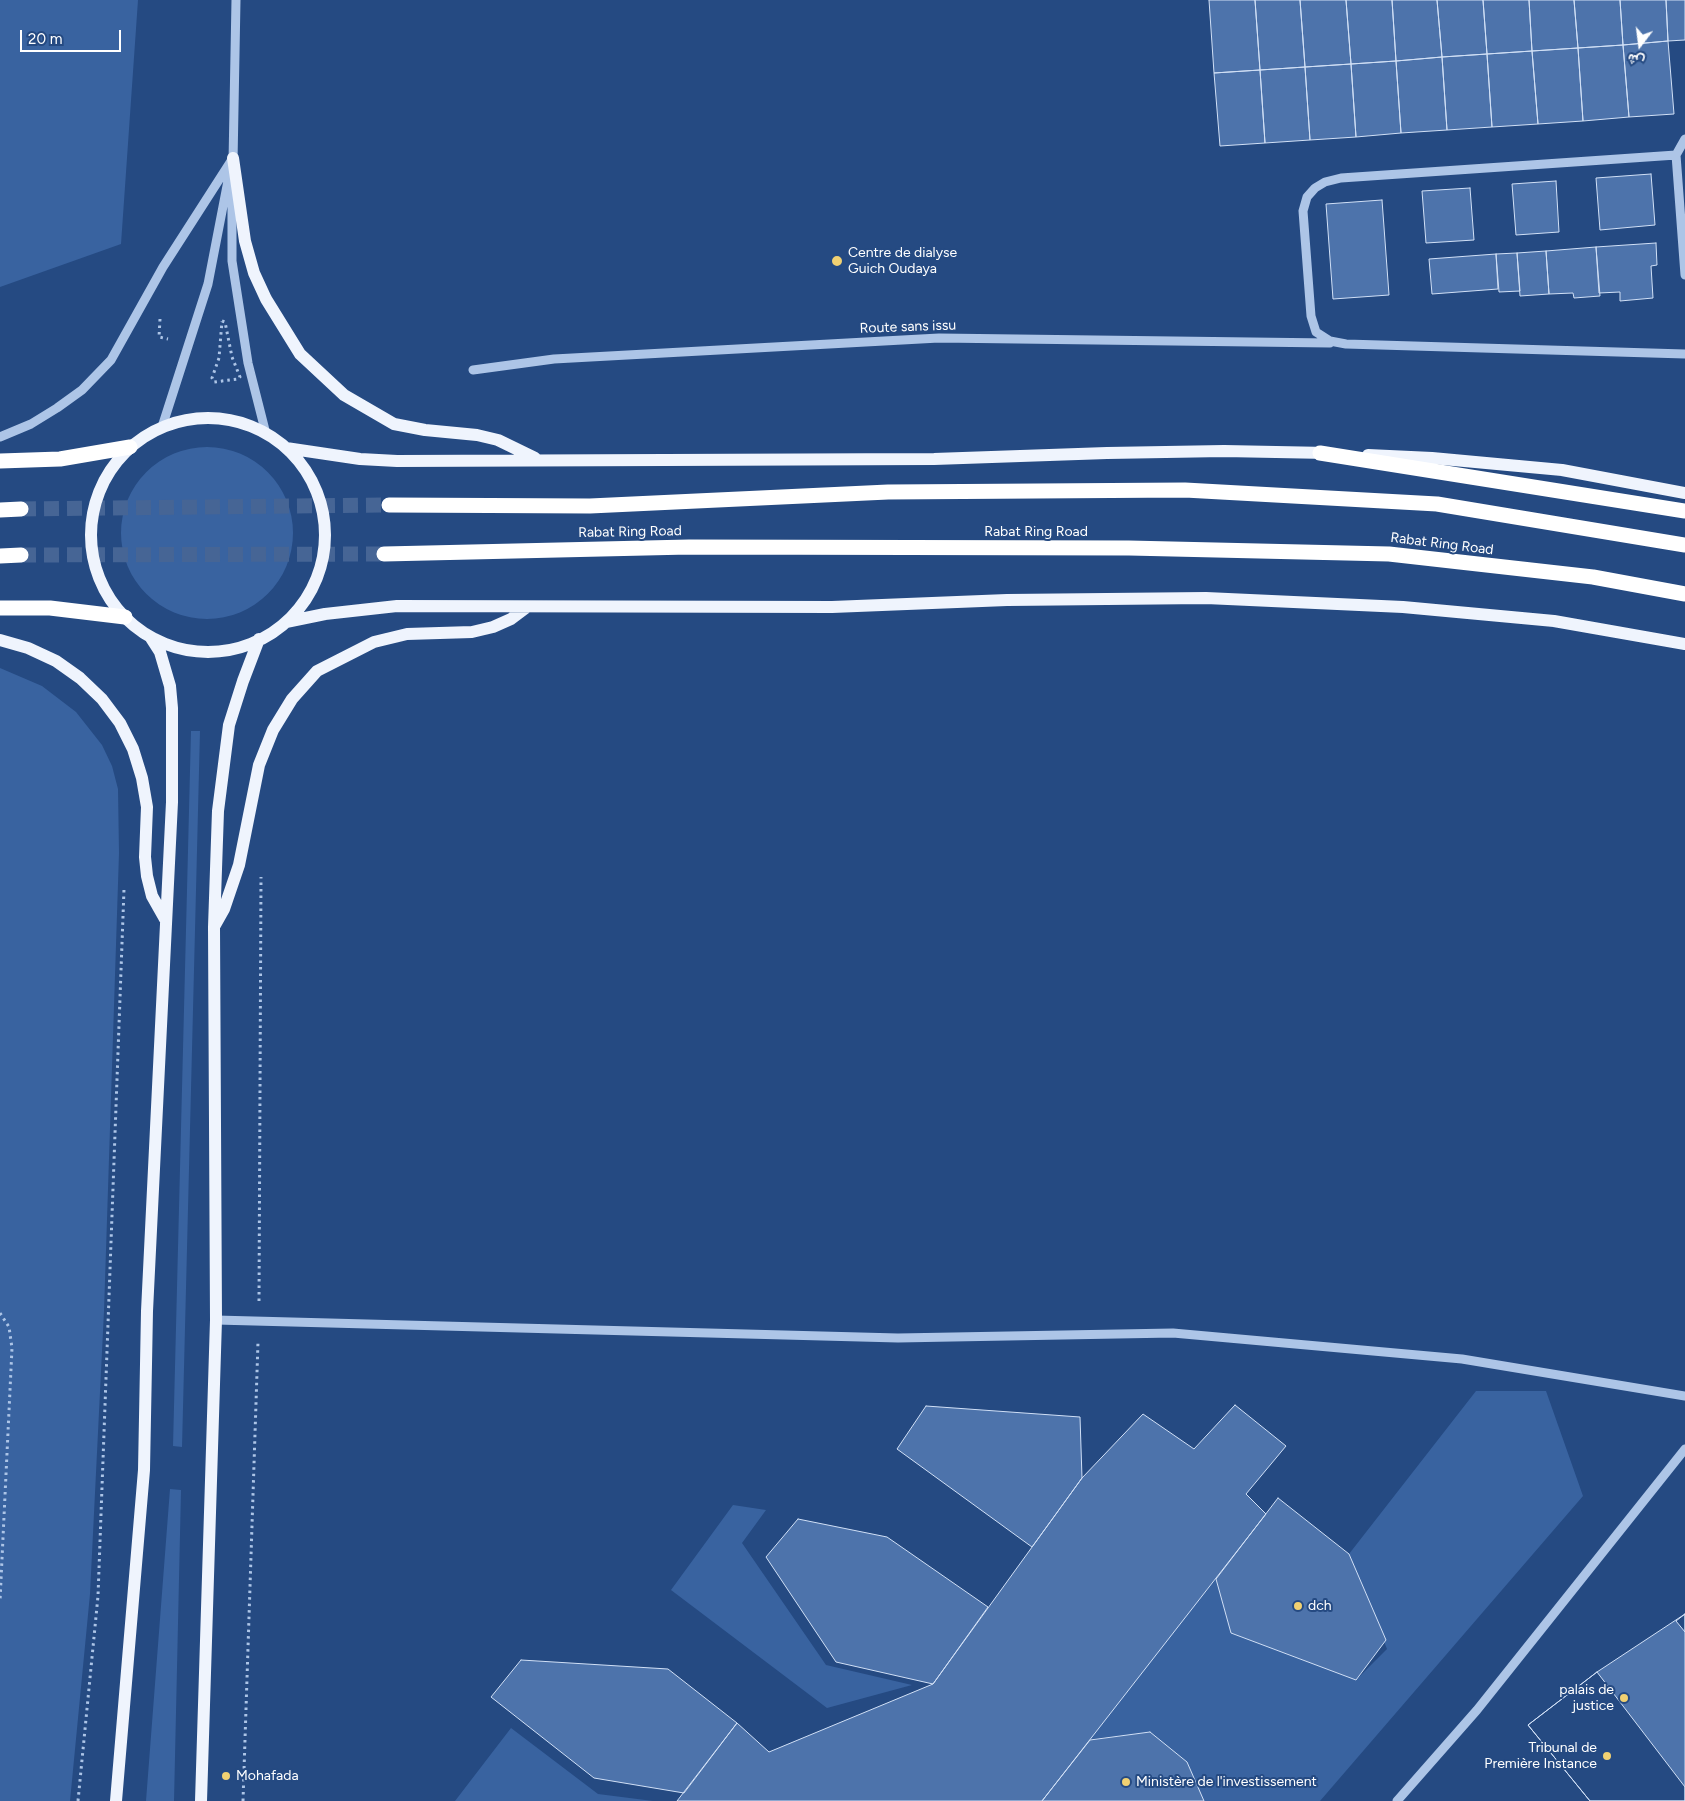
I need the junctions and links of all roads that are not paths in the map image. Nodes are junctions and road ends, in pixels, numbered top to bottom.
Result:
1 (236, 0) edge
2 (1685, 138) edge
3 (1676, 155) junction
4 (232, 158) junction
5 (1684, 227) edge
6 (1685, 275) edge
7 (1346, 344) junction
8 (1685, 354) edge
9 (473, 370) dead end
10 (162, 427) junction
11 (266, 434) junction
12 (0, 437) edge
13 (130, 447) junction
14 (286, 448) junction
15 (1320, 453) junction
16 (537, 459) junction
17 (0, 461) edge
18 (1685, 493) edge
19 (389, 505) tunnel mouth
20 (21, 509) tunnel mouth
21 (0, 510) edge
22 (1685, 511) edge
23 (1685, 545) edge
24 (384, 554) tunnel mouth
25 (20, 555) tunnel mouth
26 (0, 556) edge
27 (1685, 594) edge
28 (528, 606) junction
29 (0, 608) edge
30 (125, 617) junction
31 (286, 622) junction
32 (150, 638) junction
33 (259, 639) junction
34 (0, 640) edge
35 (1685, 644) edge
36 (166, 921) junction
37 (214, 927) junction
38 (216, 1320) junction
39 (1685, 1396) edge
40 (1685, 1449) edge
41 (116, 1801) edge
42 (201, 1801) edge
43 (1397, 1801) edge

1 - 4 street
2 - 3 street
3 - 5 street
3 - 7 street
4 - 10 street
4 - 11 street
4 - 12 street
4 - 16 main road
5 - 6 street
7 - 8 street
7 - 9 street, Route sans issu
10 - 11 main road
10 - 13 main road
11 - 14 main road
13 - 17 highway
13 - 30 main road
14 - 16 main road
14 - 31 main road
15 - 16 main road
15 - 18 main road
15 - 22 highway
19 - 23 highway, Rabat Ring Road
20 - 21 highway
24 - 27 highway, Rabat Ring Road
25 - 26 highway
28 - 31 main road
28 - 35 main road
28 - 37 main road
29 - 30 highway
30 - 32 main road
31 - 33 main road
32 - 33 main road
32 - 36 main road
33 - 37 main road
34 - 36 main road
36 - 41 main road
37 - 38 main road
38 - 39 street
38 - 42 main road
40 - 43 street

